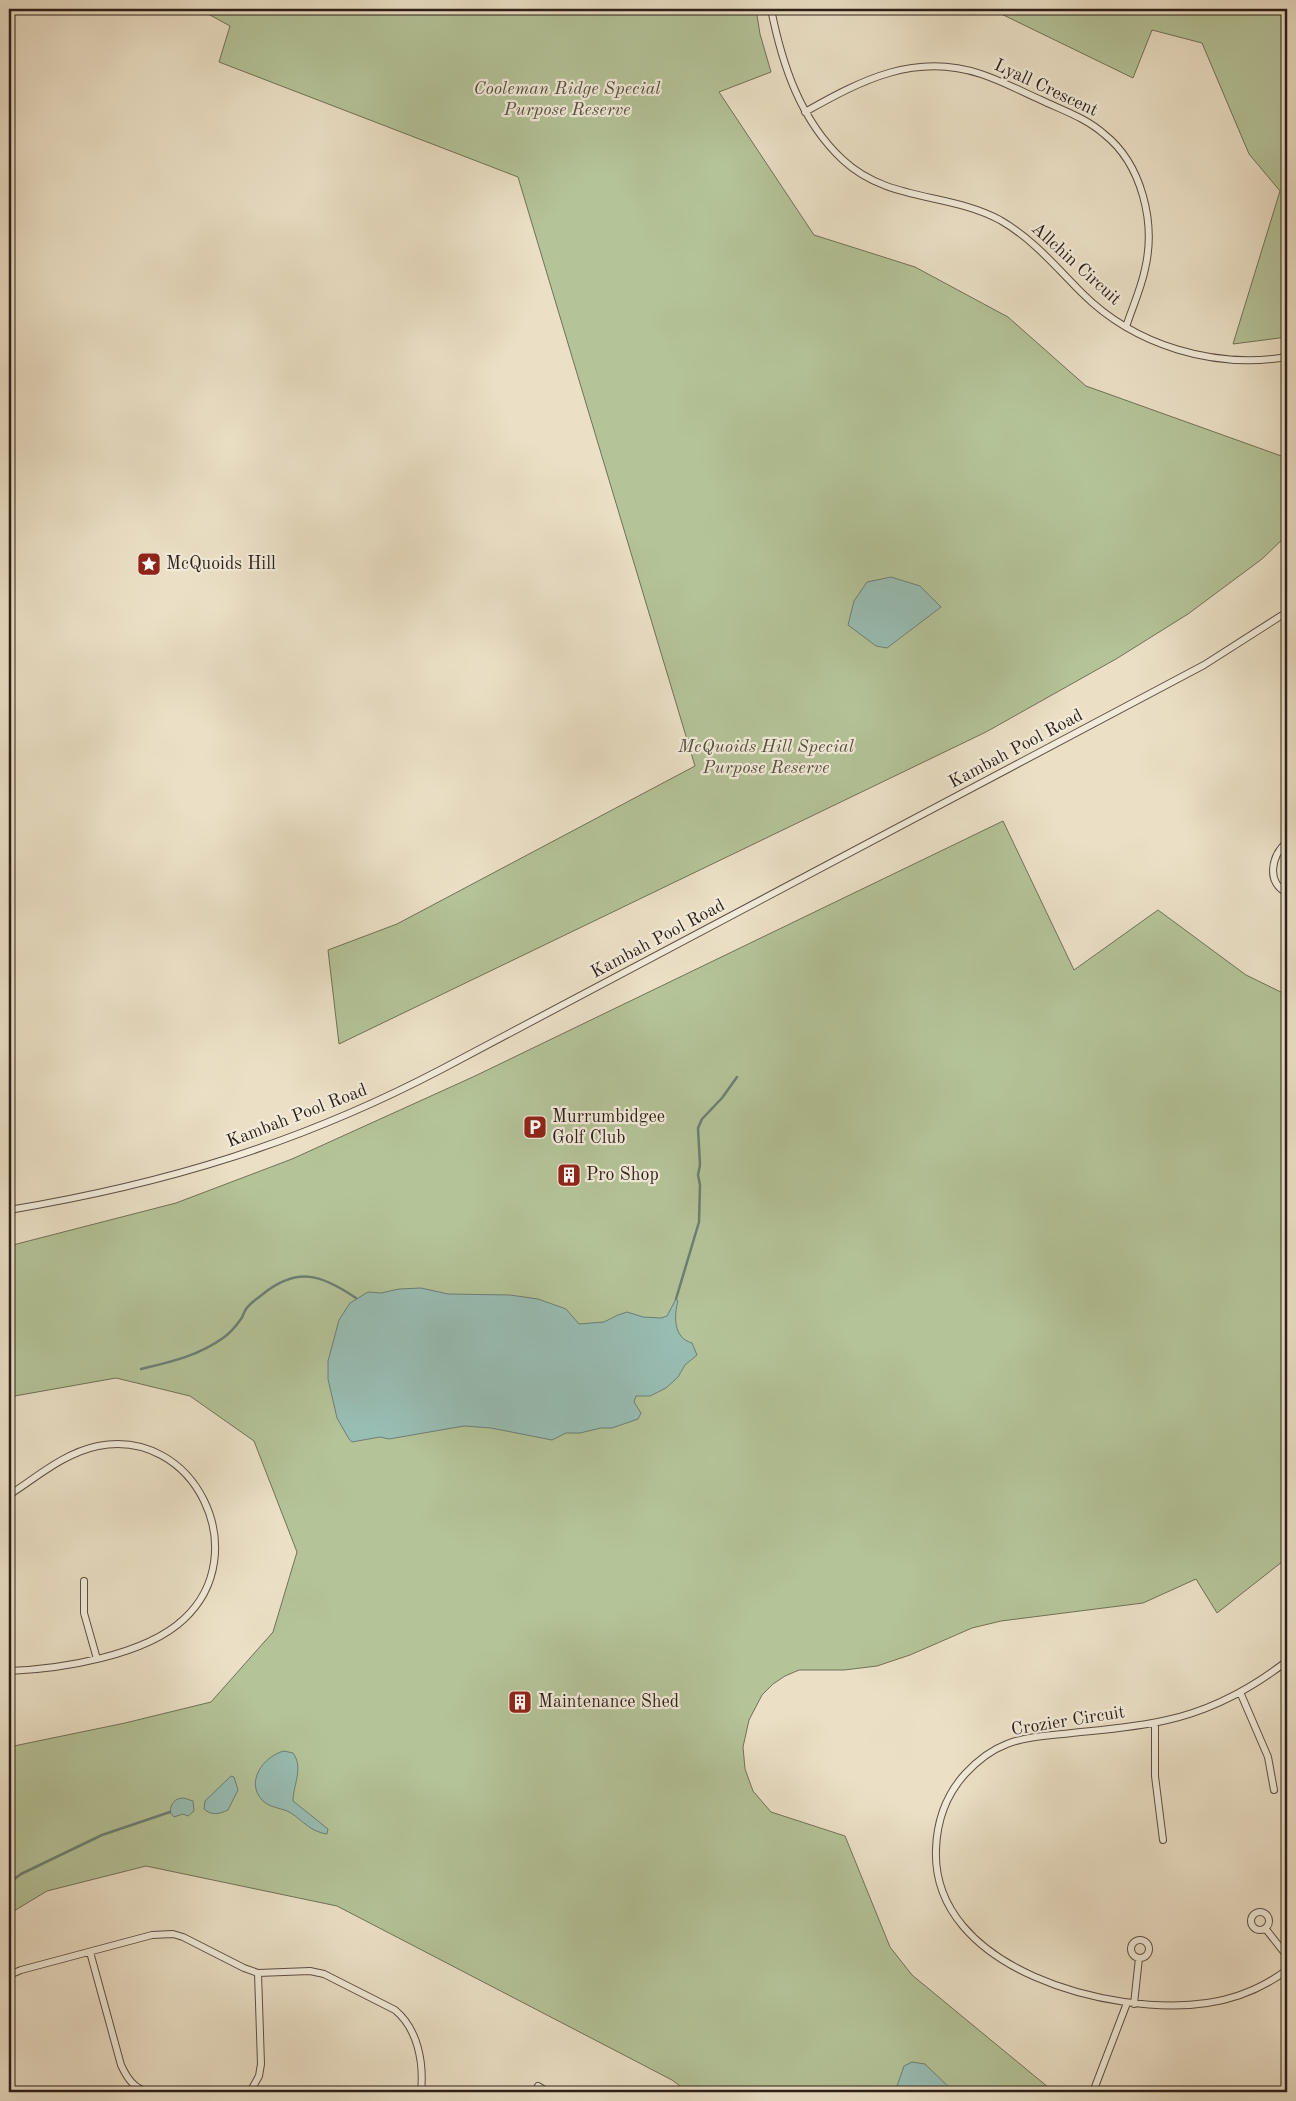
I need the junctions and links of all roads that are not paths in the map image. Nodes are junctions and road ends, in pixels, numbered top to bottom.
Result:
1 (770, 9) edge
2 (806, 112) junction
3 (1126, 327) junction
4 (1287, 356) edge
5 (1287, 612) edge
6 (1287, 842) edge
7 (1287, 893) edge
8 (9, 1210) edge
9 (9, 1496) edge
10 (84, 1581) dead end
11 (97, 1659) junction
12 (1287, 1662) edge
13 (9, 1671) edge
14 (1240, 1692) junction
15 (1155, 1723) junction
16 (1274, 1790) dead end
17 (1163, 1840) dead end
18 (1265, 1928) dead end
19 (90, 1952) junction
20 (1287, 1956) edge
21 (1139, 1958) dead end
22 (1287, 1970) edge
23 (258, 1973) junction
24 (9, 1975) edge
25 (1130, 2004) junction
26 (538, 2086) dead end
27 (149, 2092) edge
28 (250, 2092) edge
29 (421, 2092) edge
30 (548, 2092) edge
31 (1093, 2092) edge

1 - 2 street, Allchin Circuit
2 - 3 street, Allchin Circuit
2 - 3 street, Lyall Crescent
3 - 4 street, Allchin Circuit
5 - 8 street, Kambah Pool Road
6 - 7 street
9 - 11 street
10 - 11 street
11 - 13 street
12 - 14 street, Crozier Circuit
14 - 15 street, Crozier Circuit
14 - 16 street
15 - 17 street
15 - 25 street, Crozier Circuit
18 - 20 street
19 - 23 street
19 - 24 street
19 - 27 street
21 - 25 street
22 - 25 street, Crozier Circuit
23 - 28 street
23 - 29 street
25 - 31 street
26 - 30 street

